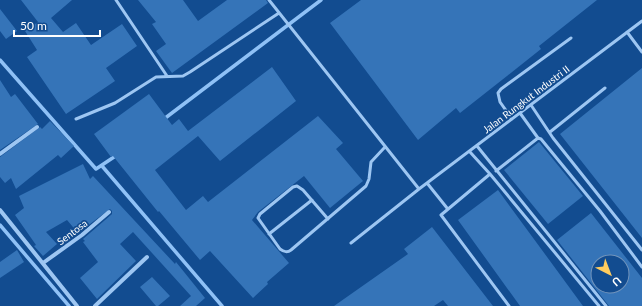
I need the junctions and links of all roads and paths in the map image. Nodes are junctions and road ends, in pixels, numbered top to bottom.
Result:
1 (116, 0) edge
2 (269, 0) edge
3 (279, 13) junction
4 (642, 21) edge
5 (627, 32) junction
6 (571, 38) dead end
7 (642, 52) edge
8 (167, 76) junction
9 (605, 88) dead end
10 (531, 105) junction
11 (520, 113) junction
12 (76, 119) dead end
13 (512, 119) junction
14 (37, 127) dead end
15 (550, 132) junction
16 (538, 138) junction
17 (477, 146) junction
18 (385, 147) junction
19 (470, 152) junction
20 (0, 154) edge
21 (496, 171) junction
22 (490, 174) junction
23 (428, 183) junction
24 (419, 189) junction
25 (312, 200) junction
26 (447, 208) junction
27 (0, 210) edge
28 (109, 212) dead end
29 (328, 219) junction
30 (268, 234) junction
31 (351, 244) dead end
32 (642, 250) edge
33 (147, 257) dead end
34 (43, 263) junction
35 (642, 267) edge
36 (77, 306) edge
37 (95, 306) edge
38 (510, 306) edge
39 (599, 306) edge
40 (606, 306) edge

1 - 8 lane
2 - 3 lane
3 - 8 lane
3 - 18 lane
4 - 5 lane, Jalan Rungkut Industri II
5 - 7 lane
5 - 10 lane, Jalan Rungkut Industri II
6 - 13 lane
8 - 12 lane
9 - 15 lane
10 - 11 lane, Jalan Rungkut Industri II
10 - 15 lane
11 - 13 lane, Jalan Rungkut Industri II
11 - 16 lane
13 - 17 lane, Jalan Rungkut Industri II
14 - 20 street
15 - 32 lane
16 - 21 lane
16 - 35 lane
17 - 19 lane, Jalan Rungkut Industri II
17 - 21 lane
18 - 24 lane
18 - 29 lane
19 - 22 lane
19 - 23 lane, Jalan Rungkut Industri II
21 - 40 lane
22 - 26 lane
22 - 39 lane
23 - 24 lane, Jalan Rungkut Industri II
23 - 26 lane
24 - 31 lane, Jalan Rungkut Industri II
25 - 29 lane
25 - 30 lane
25 - 30 lane
26 - 38 lane
27 - 34 street
28 - 34 street, Sentosa
29 - 30 lane
33 - 37 street
34 - 36 street

